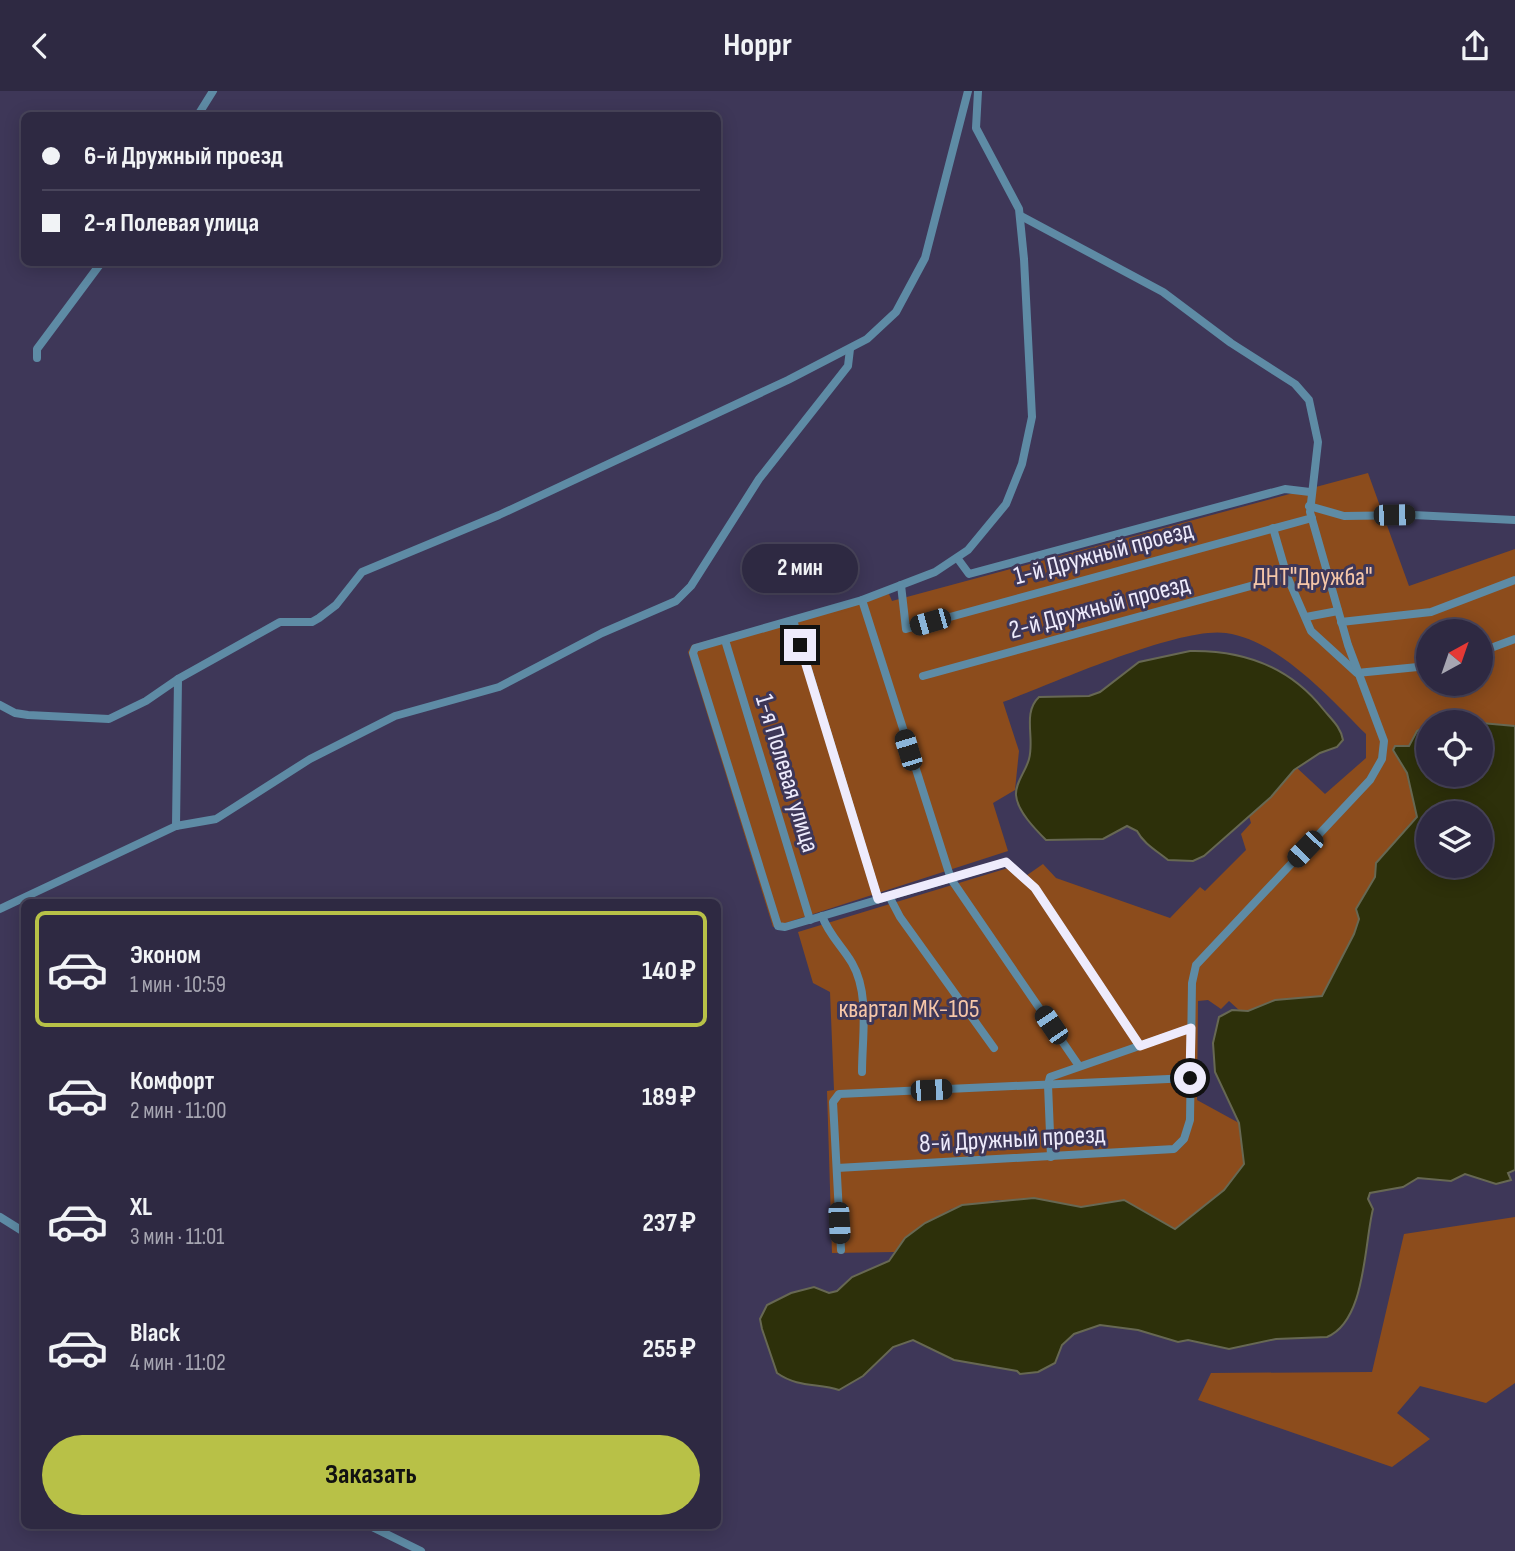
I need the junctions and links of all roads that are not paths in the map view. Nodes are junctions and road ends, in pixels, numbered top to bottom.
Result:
1 (213, 91) edge
2 (968, 91) edge
3 (978, 91) edge
4 (200, 112) edge
5 (1021, 216) junction
6 (99, 266) edge
7 (850, 349) junction
8 (37, 358) dead end
9 (1310, 492) junction
10 (1310, 506) junction
11 (1312, 518) junction
12 (1515, 520) edge
13 (1273, 528) junction
14 (958, 559) junction
15 (1287, 576) junction
16 (1515, 580) edge
17 (901, 585) junction
18 (862, 600) junction
19 (1338, 611) junction
20 (1306, 617) junction
21 (793, 620) junction
22 (1341, 622) junction
23 (1515, 639) edge
24 (725, 640) junction
25 (1493, 647) edge
26 (1416, 667) edge
27 (1357, 673) junction
28 (923, 676) dead end
29 (178, 679) junction
30 (0, 705) edge
31 (176, 826) junction
32 (951, 879) junction
33 (889, 896) junction
34 (21, 899) edge
35 (21, 899) edge
36 (878, 899) junction
37 (0, 909) edge
38 (822, 916) junction
39 (810, 920) junction
40 (1191, 1028) junction
41 (1140, 1046) junction
42 (994, 1048) dead end
43 (1079, 1066) junction
44 (862, 1072) dead end
45 (1190, 1078) junction
46 (1048, 1085) junction
47 (1051, 1157) junction
48 (837, 1168) junction
49 (0, 1217) edge
50 (21, 1231) edge
51 (841, 1250) dead end
52 (376, 1529) edge
53 (421, 1551) edge

1 - 4 street
2 - 7 street
3 - 5 street
5 - 9 street
5 - 14 street
6 - 8 street
7 - 29 street
7 - 31 street
9 - 10 street
9 - 14 street
10 - 11 street
10 - 12 street
11 - 13 street, 1-й Дружный проезд
11 - 19 street
13 - 15 street
13 - 17 street, 1-й Дружный проезд
14 - 17 street
15 - 20 street
15 - 28 street, 2-й Дружный проезд
16 - 22 street
17 - 18 street
18 - 21 street
18 - 32 street
19 - 20 street
19 - 22 street
20 - 27 street
21 - 24 street
21 - 36 street
22 - 27 street
23 - 25 street
24 - 39 street, 1-я Полевая улица
24 - 39 street
26 - 27 street
27 - 40 street
29 - 30 street
29 - 31 street
31 - 35 street
32 - 33 street
32 - 41 street
32 - 43 street
33 - 36 street
33 - 42 street
34 - 37 street
36 - 38 street
38 - 39 street
38 - 44 street
40 - 41 street
40 - 45 street
41 - 43 street
43 - 46 street
45 - 46 street
45 - 47 street, 8-й Дружный проезд
46 - 47 street
46 - 48 street
47 - 48 street, 8-й Дружный проезд
48 - 51 street
49 - 50 street
52 - 53 street

